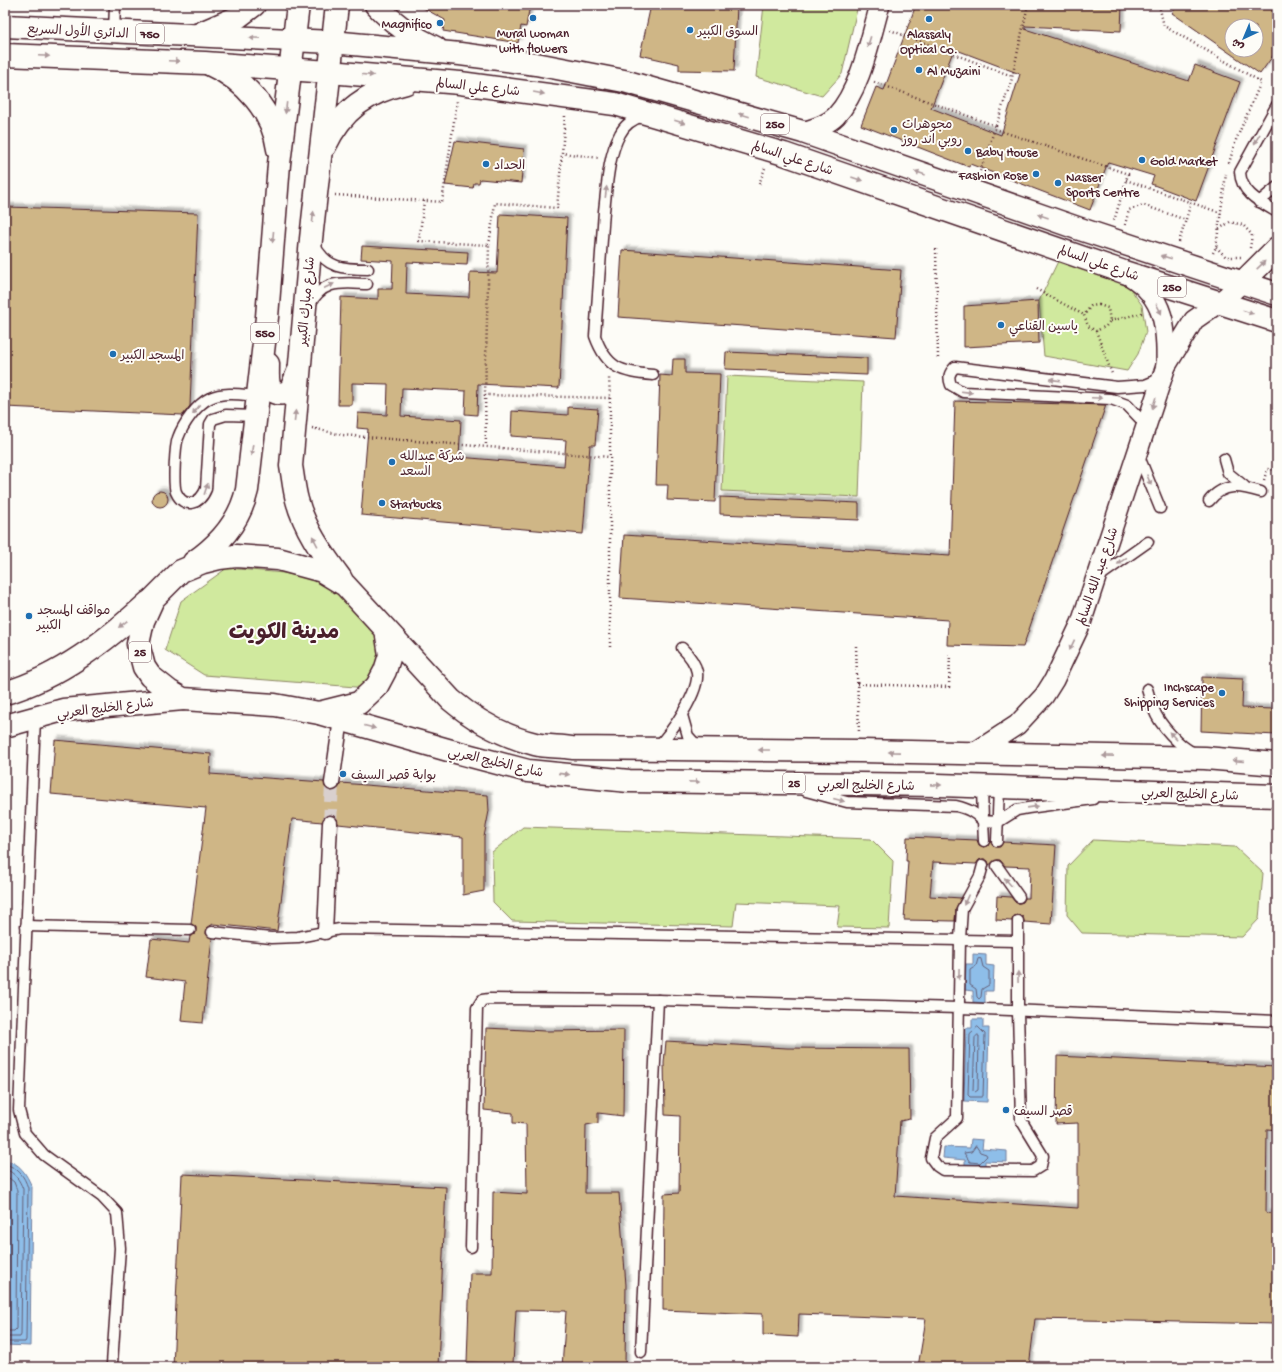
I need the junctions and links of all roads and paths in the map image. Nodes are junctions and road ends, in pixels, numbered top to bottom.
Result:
1 (115, 5) edge
2 (254, 5) edge
3 (298, 5) edge
4 (337, 5) edge
5 (376, 5) edge
6 (880, 5) edge
7 (1028, 5) edge
8 (1159, 5) edge
9 (875, 24) junction
10 (5, 26) edge
11 (114, 32) junction
12 (190, 36) junction
13 (294, 40) junction
14 (332, 42) junction
15 (460, 54) junction
16 (5, 55) edge
17 (205, 62) junction
18 (291, 69) junction
19 (329, 72) junction
20 (1012, 76) junction
21 (858, 78) junction
22 (434, 82) junction
23 (460, 83) junction
24 (567, 98) junction
25 (1277, 105) edge
26 (652, 114) junction
27 (996, 127) junction
28 (803, 132) junction
29 (562, 153) junction
30 (321, 155) junction
31 (612, 160) junction
32 (279, 164) junction
33 (1126, 180) junction
34 (1277, 187) edge
35 (974, 192) junction
36 (316, 194) junction
37 (424, 201) junction
38 (1260, 202) junction
39 (1191, 203) junction
40 (1277, 212) edge
41 (1221, 213) junction
42 (1186, 220) junction
43 (1218, 230) junction
44 (311, 239) junction
45 (1114, 240) junction
46 (489, 245) junction
47 (1216, 247) junction
48 (936, 248) dead end
49 (1277, 248) edge
50 (1174, 260) junction
51 (368, 269) dead end
52 (1203, 269) junction
53 (1124, 272) junction
54 (1243, 282) junction
55 (367, 284) dead end
56 (1036, 289) dead end
57 (1277, 294) edge
58 (1220, 302) junction
59 (1159, 308) junction
60 (1084, 315) junction
61 (267, 317) junction
62 (303, 319) junction
63 (1110, 321) junction
64 (1277, 321) edge
65 (1096, 331) junction
66 (938, 358) dead end
67 (608, 361) junction
68 (299, 369) junction
69 (1164, 372) junction
70 (653, 375) dead end
71 (1117, 387) junction
72 (485, 395) junction
73 (610, 398) junction
74 (257, 406) junction
75 (294, 423) junction
76 (1147, 426) junction
77 (486, 447) junction
78 (1138, 452) junction
79 (610, 457) junction
80 (1224, 459) dead end
81 (1277, 470) edge
82 (1245, 487) junction
83 (1261, 492) joint
84 (1209, 501) dead end
85 (1160, 508) dead end
86 (1148, 542) dead end
87 (181, 571) junction
88 (1096, 579) junction
89 (345, 585) junction
90 (152, 599) junction
91 (386, 630) junction
92 (856, 646) dead end
93 (682, 648) dead end
94 (610, 650) dead end
95 (950, 652) dead end
96 (857, 684) junction
97 (1147, 689) dead end
98 (5, 692) edge
99 (183, 699) junction
100 (319, 713) junction
101 (682, 715) junction
102 (35, 718) junction
103 (341, 719) junction
104 (5, 726) edge
105 (656, 748) junction
106 (701, 750) junction
107 (860, 751) junction
108 (974, 753) junction
109 (1205, 758) junction
110 (1277, 764) edge
111 (332, 783) tunnel mouth
112 (775, 783) junction
113 (991, 787) junction
114 (1142, 792) junction
115 (1277, 796) edge
116 (983, 821) junction
117 (998, 822) junction
118 (330, 823) tunnel mouth
119 (984, 841) dead end
120 (997, 841) dead end
121 (983, 865) dead end
122 (997, 866) dead end
123 (1019, 897) dead end
124 (1018, 921) dead end
125 (26, 926) junction
126 (190, 930) dead end
127 (212, 932) dead end
128 (325, 932) junction
129 (960, 939) junction
130 (1017, 941) junction
131 (658, 1000) junction
132 (959, 1008) junction
133 (1018, 1012) junction
134 (1277, 1021) edge
135 (471, 1248) dead end
136 (641, 1352) dead end
137 (112, 1364) dead end

1 - 11 lane
2 - 12 main road
3 - 13 main road, 550
4 - 14 main road, شارع مبارك الكبير
5 - 15 main road
6 - 9 street
7 - 20 path
8 - 41 path
9 - 20 path
9 -> 21 street
10 - 11 main road, الدائري الأول السريع / 750
11 - 12 main road, الدائري الأول السريع / 750
13 -> 12 main road, الدائري الأول السريع / 750
13 - 14 main road, شارع علي السالم / 250
13 - 18 main road, 550
14 - 15 main road, شارع علي السالم / 250
14 - 19 main road, شارع مبارك الكبير
28 -> 15 main road, شارع علي السالم / 250
16 -> 17 main road, الدائري الأول السريع / 750
17 - 18 main road, الدائري الأول السريع / 750
17 - 32 main road
18 - 19 main road, شارع علي السالم / 250
18 -> 32 main road, 550
19 -> 22 main road, شارع علي السالم / 250
19 - 30 main road, شارع مبارك الكبير
20 - 27 path
21 - 27 path
21 - 28 street
22 - 23 main road, شارع علي السالم / 250
22 - 30 main road
23 -> 24 main road, شارع علي السالم / 250
23 - 37 path
24 - 26 main road, شارع علي السالم / 250
24 - 29 path
25 -> 38 lane
26 - 31 lane
26 -> 53 main road, شارع علي السالم / 250
27 - 33 path
27 - 35 path
35 -> 28 main road, شارع علي السالم / 250
29 - 31 path
29 - 46 path
30 - 36 main road, شارع مبارك الكبير
67 -> 31 lane
32 -> 61 main road, 550
33 - 39 path
33 - 45 path
34 - 38 lane
45 -> 35 main road, شارع علي السالم / 250
36 - 37 path
44 -> 36 main road, شارع مبارك الكبير
37 - 46 path
38 - 40 lane
39 - 41 path
39 - 42 path
41 - 43 path
42 - 45 path
42 - 50 path
43 - 47 path
43 - 47 path
44 - 51 lane
44 - 62 main road, شارع مبارك الكبير
50 -> 45 main road, شارع علي السالم / 250
46 - 72 path
47 - 52 path
48 - 66 path
54 -> 49 main road, شارع عبد الله السالم
50 - 52 main road, شارع علي السالم / 250
52 - 54 main road, شارع علي السالم / 250
53 - 58 main road, شارع علي السالم / 250
53 - 59 street, شارع عبد الله السالم
54 - 57 main road, شارع علي السالم / 250
54 - 58 street, شارع عبد الله السالم
62 -> 55 lane
56 - 60 path
58 -> 64 main road, شارع علي السالم / 250
58 - 69 street, شارع عبد الله السالم
59 - 63 path
59 -> 69 street, شارع عبد الله السالم
60 - 63 path
60 - 65 path
61 - 68 main road
61 - 74 main road, 550
62 - 68 main road, شارع مبارك الكبير
63 - 65 path
65 - 71 path
67 - 70 lane
67 - 73 path
75 -> 68 main road, شارع مبارك الكبير
69 - 71 lane
69 -> 76 street, شارع عبد الله السالم
71 -> 76 lane
72 - 73 path
72 - 77 path
73 - 79 path
74 -> 74 lane
74 -> 87 main road, 550
75 - 77 path
89 -> 75 main road, شارع مبارك الكبير
76 - 78 street, شارع عبد الله السالم
77 - 79 path
78 -> 85 lane
78 - 88 street, شارع عبد الله السالم
79 - 94 path
80 - 82 lane
81 - 83 path
82 - 83 lane
82 - 84 lane
86 -> 88 lane
87 - 89 main road, 25
87 - 90 main road, 25
88 -> 108 street, شارع عبد الله السالم
89 - 91 main road, 25
90 -> 98 main road, 25
90 - 99 main road, 25
91 - 100 main road, 25
91 - 105 main road, شارع الخليج العربي / 25
92 - 96 path
93 - 101 lane
95 - 96 path
96 - 107 path
109 -> 97 lane
99 - 100 main road, 25
99 - 102 main road, شارع الخليج العربي / 25
100 - 103 main road, شارع الخليج العربي / 25
101 - 105 lane
101 - 106 lane
102 - 104 main road, شارع الخليج العربي / 25
102 - 125 lane
103 - 111 street
103 -> 112 main road, شارع الخليج العربي / 25
105 - 106 main road, شارع الخليج العربي / 25
107 -> 106 main road, شارع الخليج العربي / 25
108 -> 107 main road, شارع الخليج العربي / 25
109 -> 108 main road, شارع الخليج العربي / 25
110 -> 109 main road, شارع الخليج العربي / 25
112 -> 113 main road, شارع الخليج العربي / 25
112 -> 116 lane
113 - 114 main road, شارع الخليج العربي / 25
113 - 116 lane
113 - 117 lane
114 - 115 main road, شارع الخليج العربي / 25
117 -> 114 lane
116 - 117 lane
116 - 119 lane
117 - 120 lane
118 - 128 street
121 -> 129 lane
123 -> 122 lane
124 - 130 lane
125 - 126 lane
125 - 137 lane
127 - 128 lane
128 - 129 lane
129 - 130 lane
129 -> 132 lane
133 -> 130 lane
131 - 132 lane
131 - 135 lane
131 - 136 lane
132 - 133 lane
132 - 133 lane
133 - 134 lane

